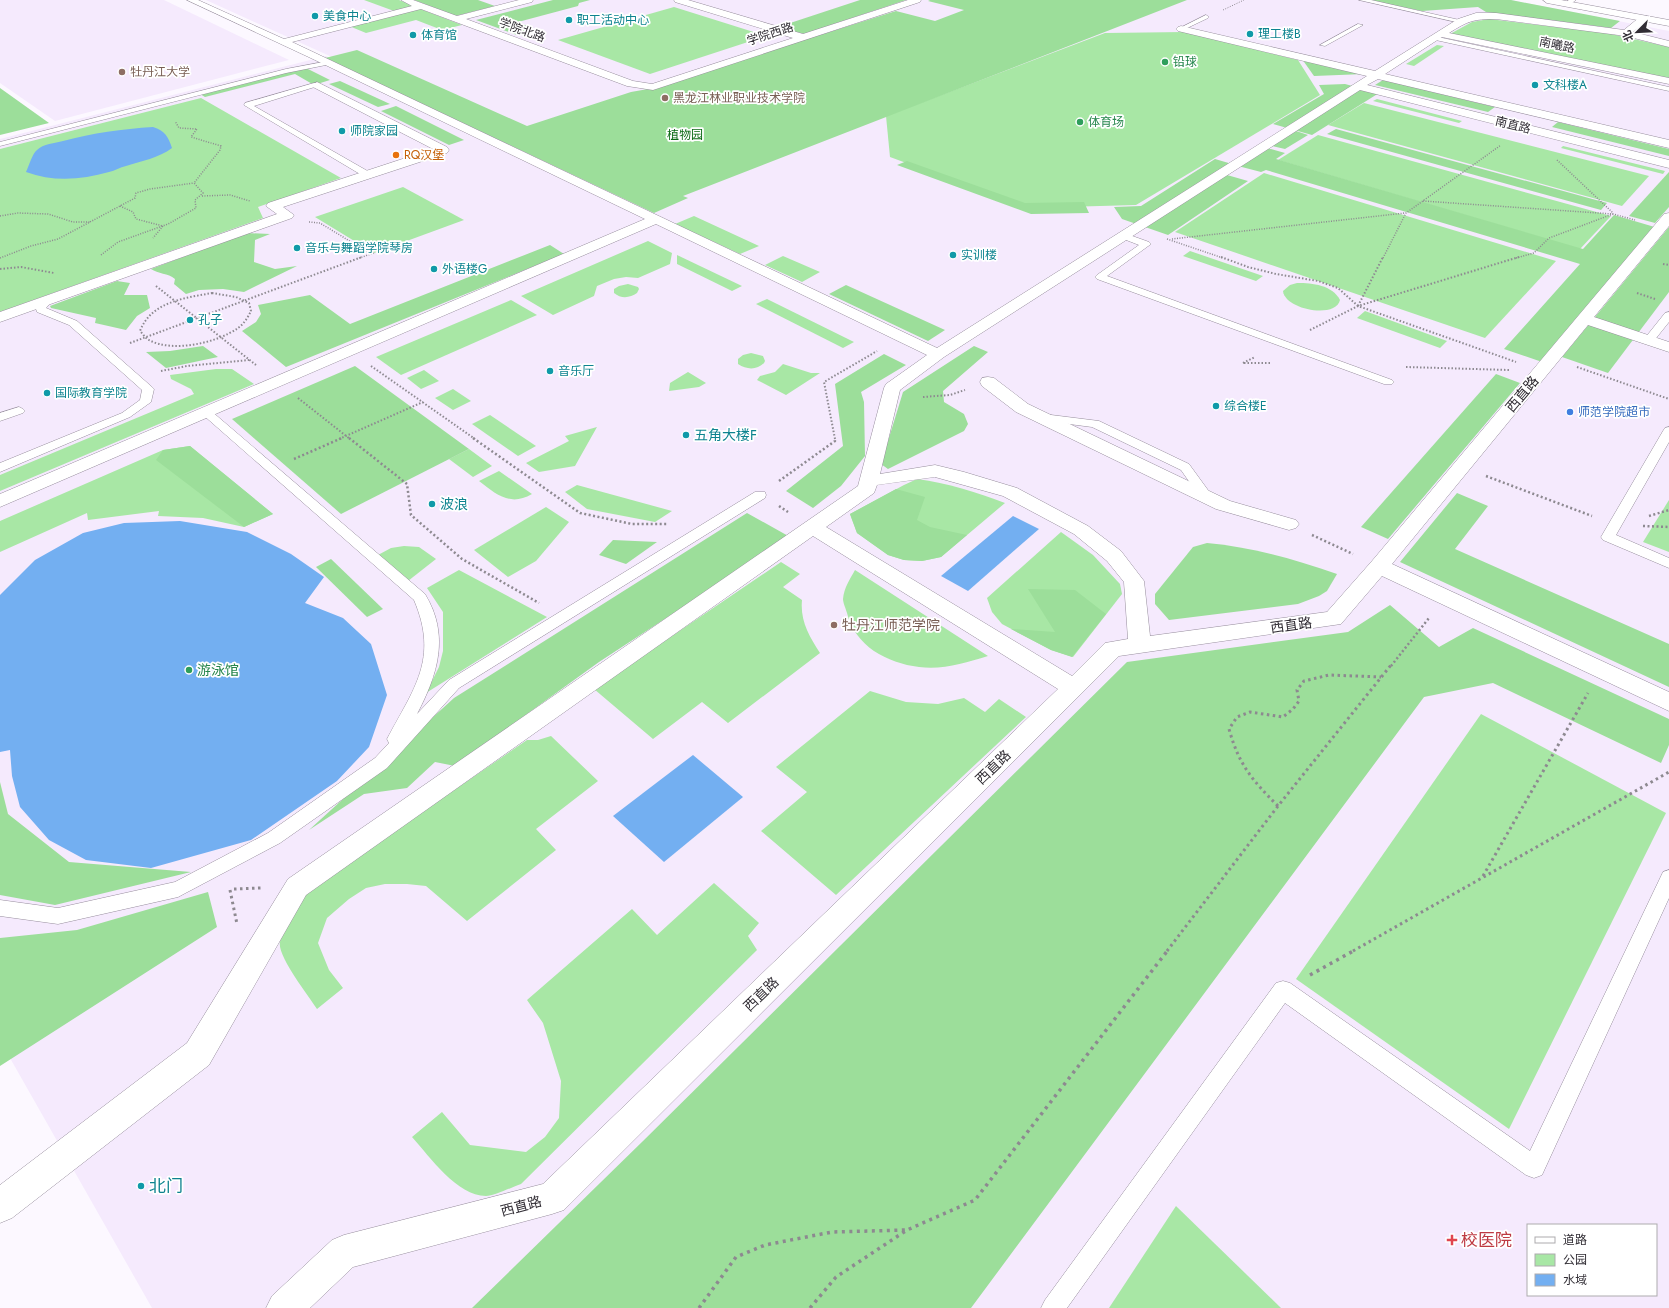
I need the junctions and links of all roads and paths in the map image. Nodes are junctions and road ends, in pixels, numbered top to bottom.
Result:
1 (191, 0) edge
2 (405, 0) edge
3 (529, 0) edge
4 (678, 0) edge
5 (915, 0) edge
6 (1362, 0) edge
7 (1547, 0) edge
8 (1570, 2) edge
9 (421, 6) junction
10 (1206, 17) dead end
11 (1644, 18) junction
12 (456, 19) junction
13 (1461, 21) junction
14 (1669, 23) edge
15 (1360, 25) dead end
16 (1181, 29) joint
17 (1626, 33) junction
18 (1437, 36) junction
19 (802, 37) junction
20 (282, 42) junction
21 (1669, 44) edge
22 (1323, 46) dead end
23 (1542, 55) junction
24 (329, 63) junction
25 (1564, 66) junction
26 (1376, 74) junction
27 (1599, 74) junction
28 (1632, 74) junction
29 (1669, 81) edge
30 (631, 84) joint
31 (317, 85) joint
32 (1358, 86) junction
33 (1669, 89) edge
34 (408, 101) junction
35 (371, 112) junction
36 (176, 117) dead end
37 (1524, 128) junction
38 (0, 144) edge
39 (1669, 144) edge
40 (1558, 160) dead end
41 (1669, 164) edge
42 (368, 175) junction
43 (194, 183) junction
44 (201, 196) junction
45 (1423, 201) junction
46 (120, 205) junction
47 (273, 206) junction
48 (1406, 213) junction
49 (1613, 214) junction
50 (287, 215) junction
51 (0, 216) edge
52 (1669, 217) edge
53 (657, 219) junction
54 (92, 222) junction
55 (163, 226) junction
56 (1124, 236) junction
57 (100, 256) dead end
58 (0, 258) edge
59 (140, 268) junction
60 (1612, 286) junction
61 (245, 300) junction
62 (47, 301) junction
63 (175, 301) junction
64 (1662, 301) dead end
65 (1358, 306) junction
66 (1669, 315) edge
67 (0, 317) edge
68 (197, 318) junction
69 (1585, 319) junction
70 (1304, 332) dead end
71 (901, 336) junction
72 (221, 337) junction
73 (144, 338) junction
74 (1649, 340) junction
75 (1669, 347) edge
76 (350, 351) junction
77 (107, 352) junction
78 (938, 354) junction
79 (1257, 356) dead end
80 (250, 360) junction
81 (1243, 363) dead end
82 (256, 364) dead end
83 (1546, 365) junction
84 (135, 376) junction
85 (278, 382) junction
86 (988, 382) joint
87 (1388, 382) dead end
88 (889, 399) junction
89 (1669, 399) edge
90 (423, 402) junction
91 (19, 411) dead end
92 (206, 412) junction
93 (0, 417) edge
94 (1669, 431) edge
95 (346, 436) junction
96 (1462, 466) junction
97 (0, 468) edge
98 (272, 469) junction
99 (869, 481) junction
100 (760, 495) joint
101 (0, 501) edge
102 (714, 524) junction
103 (1289, 524) joint
104 (1616, 525) junction
105 (812, 527) junction
106 (1669, 563) edge
107 (1379, 566) junction
108 (1445, 598) junction
109 (564, 617) junction
110 (1139, 635) junction
111 (1601, 670) junction
112 (1382, 677) junction
113 (1074, 688) junction
114 (1669, 702) edge
115 (381, 763) junction
116 (1669, 772) edge
117 (1278, 806) junction
118 (1482, 877) junction
119 (1669, 878) edge
120 (0, 908) edge
121 (1283, 990) junction
122 (0, 1206) edge
123 (907, 1230) junction
124 (284, 1308) edge
125 (700, 1308) edge
126 (810, 1308) edge
127 (1053, 1308) edge

1 - 20 street
2 - 9 street, 学院北路
3 - 12 street
4 - 19 street
5 - 19 street, 学院西路
6 - 13 lane
7 - 8 street
8 - 11 street
9 - 12 street, 学院北路
9 - 20 street
10 - 16 lane
11 - 14 street
11 - 17 street
12 - 30 street, 学院北路
13 - 17 street
13 - 18 street
15 - 22 lane
16 - 26 street
17 - 21 street
18 - 23 street, 南曦路
18 - 25 lane
18 - 26 street
19 - 30 street, 学院西路
20 - 24 street
23 - 25 lane
23 - 28 street, 南曦路
24 - 34 street
24 - 38 lane
25 - 27 lane
26 - 32 street
26 - 39 street
27 - 28 lane
27 - 33 lane
28 - 29 street, 南曦路
31 - 35 street
31 - 42 lane
32 - 37 street, 南直路
32 - 56 street
34 - 35 street
34 - 53 street
35 - 42 street
36 - 43 path
37 - 41 street, 南直路
37 - 45 path
40 - 49 path
42 - 47 street
43 - 44 path
43 - 46 path
44 - 47 path
44 - 55 path
45 - 48 path
45 - 49 path
46 - 54 path
46 - 55 path
47 - 50 street
48 - 65 path
48 - 65 path
49 - 65 path
50 - 59 street
50 - 61 path
51 - 54 path
52 - 60 street, 西直路
53 - 71 street
53 - 76 street
54 - 58 path
55 - 57 path
55 - 59 path
56 - 78 street
56 - 87 lane
59 - 62 street
59 - 63 path
60 - 64 path
60 - 69 street, 西直路
61 - 63 path
61 - 68 path
61 - 72 path
62 - 67 street
62 - 77 lane
63 - 68 path
63 - 73 path
65 - 70 path
65 - 83 path
66 - 74 lane
68 - 72 path
68 - 73 path
69 - 74 street
69 - 83 street, 西直路
71 - 78 street
71 - 100 path
72 - 73 path
72 - 80 path
73 - 77 path
74 - 75 street
76 - 85 street
76 - 90 path
77 - 84 lane
78 - 88 street
79 - 81 path
80 - 82 path
80 - 84 path
83 - 89 path
83 - 96 street, 西直路
84 - 97 lane
85 - 92 street
85 - 95 path
86 - 88 path
86 - 103 street
88 - 99 street
90 - 95 path
90 - 102 path
91 - 93 lane
92 - 98 lane
92 - 101 street
94 - 104 lane
95 - 98 path
95 - 109 path
96 - 104 path
96 - 107 street, 西直路
98 - 115 lane
99 - 105 street
99 - 110 street
100 - 102 lane
102 - 109 lane
103 - 107 path
104 - 106 lane
105 - 113 street
105 - 122 street
107 - 108 street
107 - 110 street, 西直路
108 - 111 street
108 - 112 path
109 - 115 lane
110 - 113 street, 西直路
111 - 114 street
111 - 118 path
112 - 117 path
112 - 117 path
113 - 124 street, 西直路
115 - 120 lane
116 - 118 path
117 - 123 path
118 - 121 path
119 - 121 lane
121 - 127 lane
123 - 125 path
123 - 126 path

